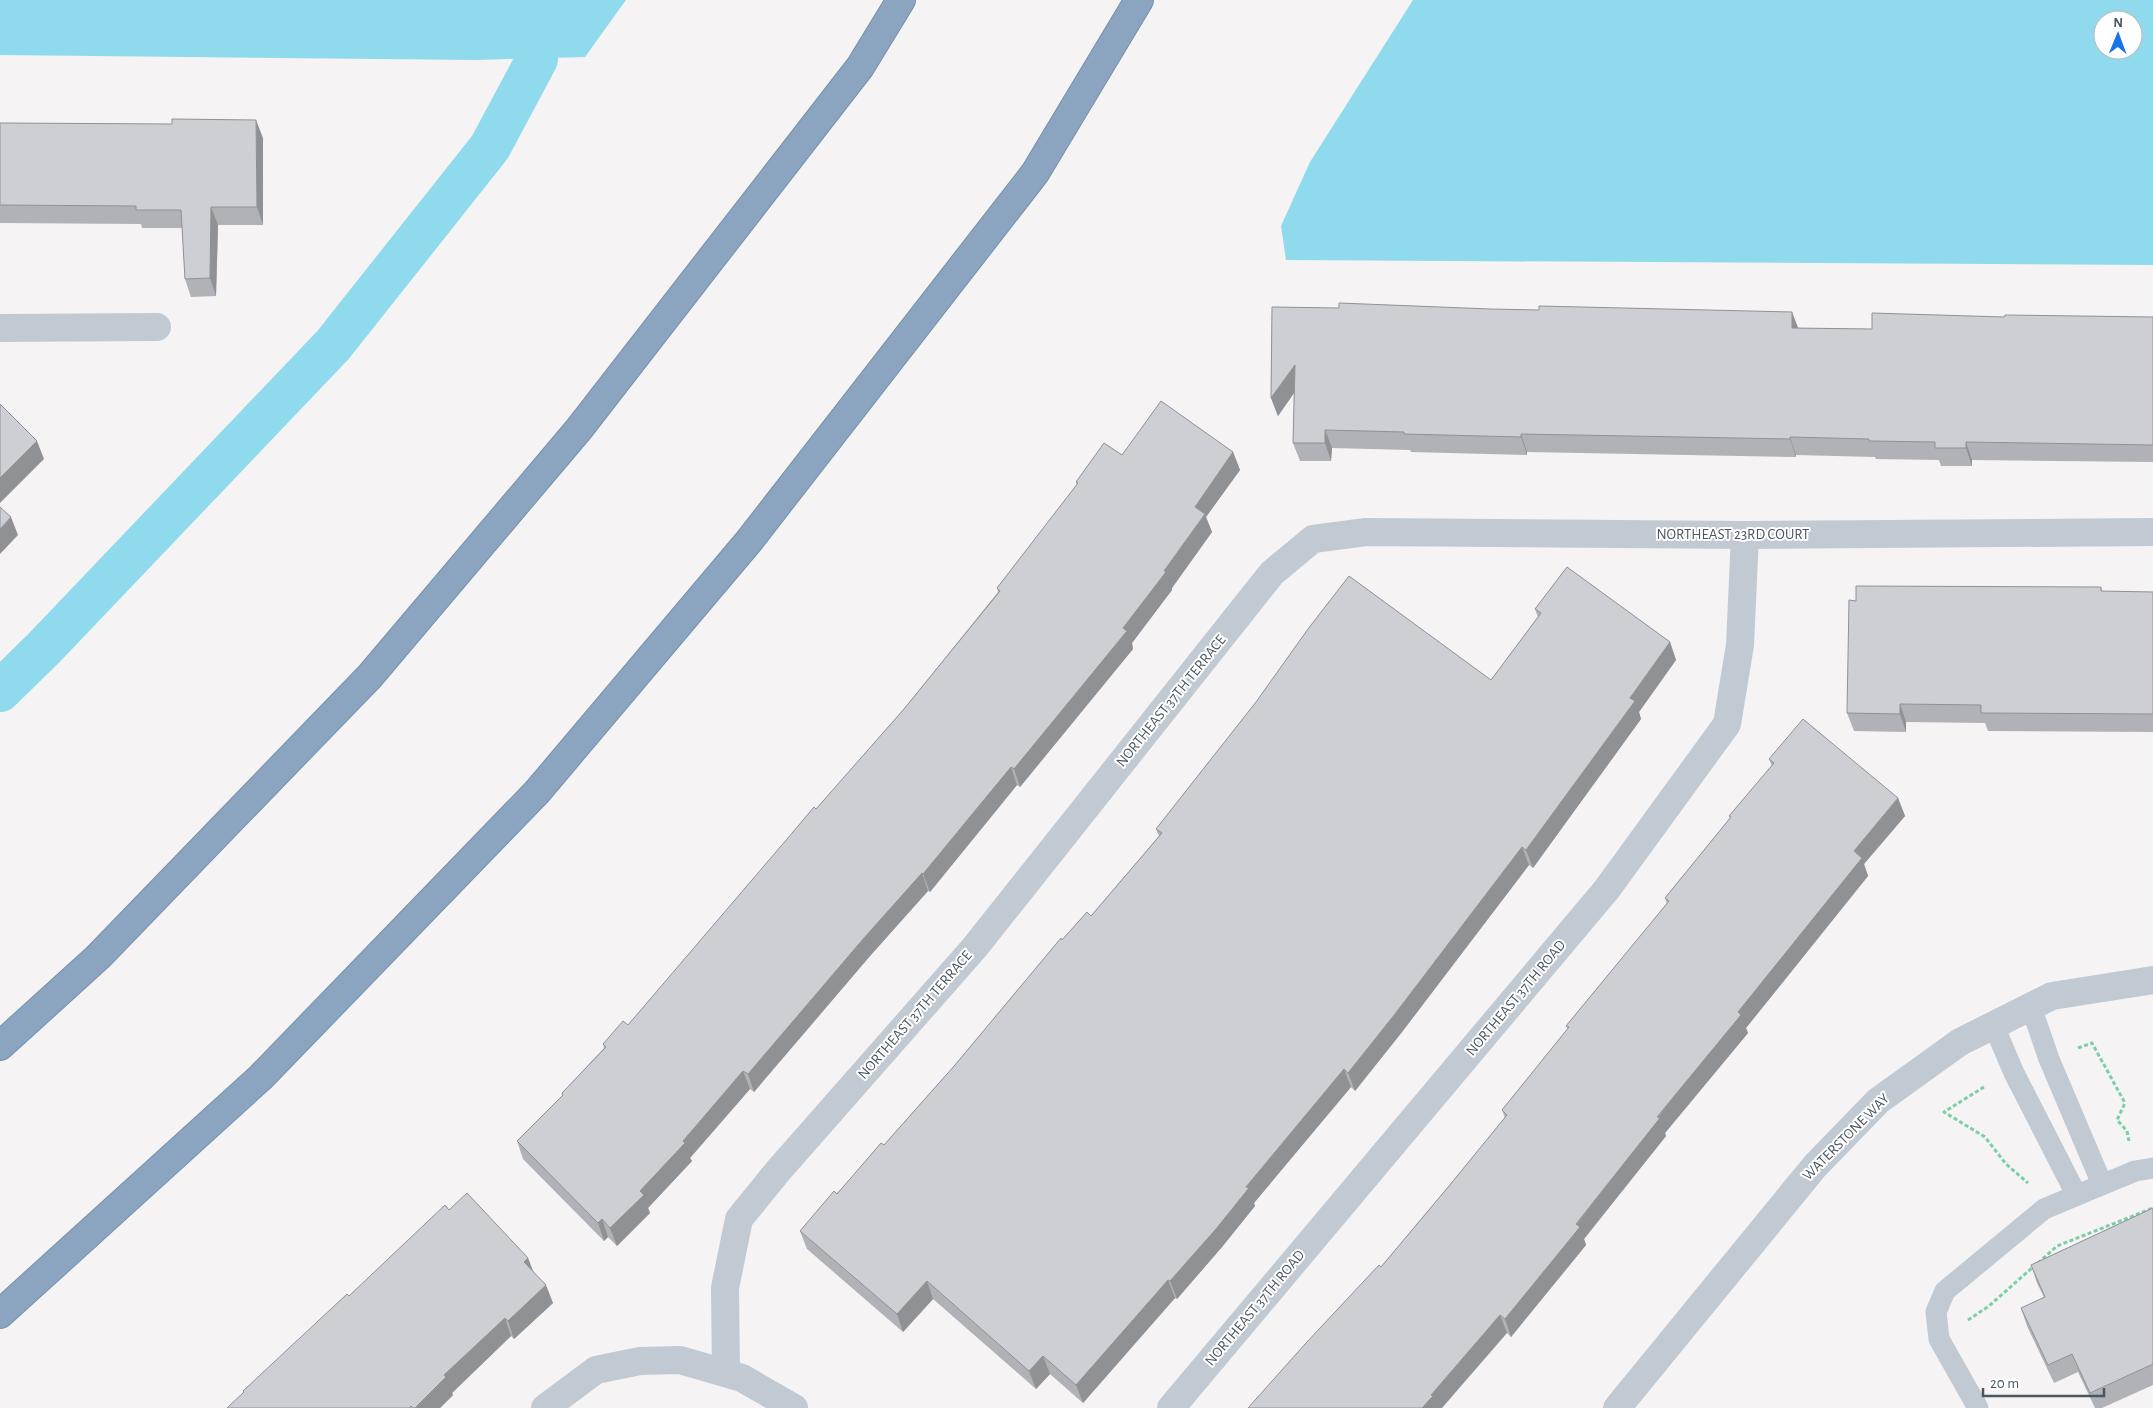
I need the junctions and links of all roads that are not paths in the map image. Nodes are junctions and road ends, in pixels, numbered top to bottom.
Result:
1 (901, 0) edge
2 (1139, 0) edge
3 (158, 327) dead end
4 (0, 328) edge
5 (2153, 532) edge
6 (1745, 535) junction
7 (1313, 539) joint
8 (2153, 980) edge
9 (2031, 1007) junction
10 (1994, 1026) junction
11 (0, 1046) edge
12 (2153, 1168) edge
13 (2102, 1184) junction
14 (2076, 1194) junction
15 (0, 1314) edge
16 (726, 1373) junction
17 (545, 1408) edge
18 (794, 1408) edge
19 (1171, 1408) edge
20 (1617, 1408) edge
21 (1978, 1408) edge

1 - 11 highway
2 - 15 highway
3 - 4 street
5 - 6 street, NORTHEAST 23RD COURT
6 - 7 street, NORTHEAST 23RD COURT
6 - 19 street, NORTHEAST 37TH ROAD
7 - 16 street, NORTHEAST 37TH TERRACE
8 - 9 street, WATERSTONE WAY
9 - 10 street, WATERSTONE WAY
9 - 13 lane
10 - 14 lane
10 - 20 street, WATERSTONE WAY
12 - 13 lane
13 - 14 lane
14 - 21 lane
16 - 17 street
16 - 18 street

